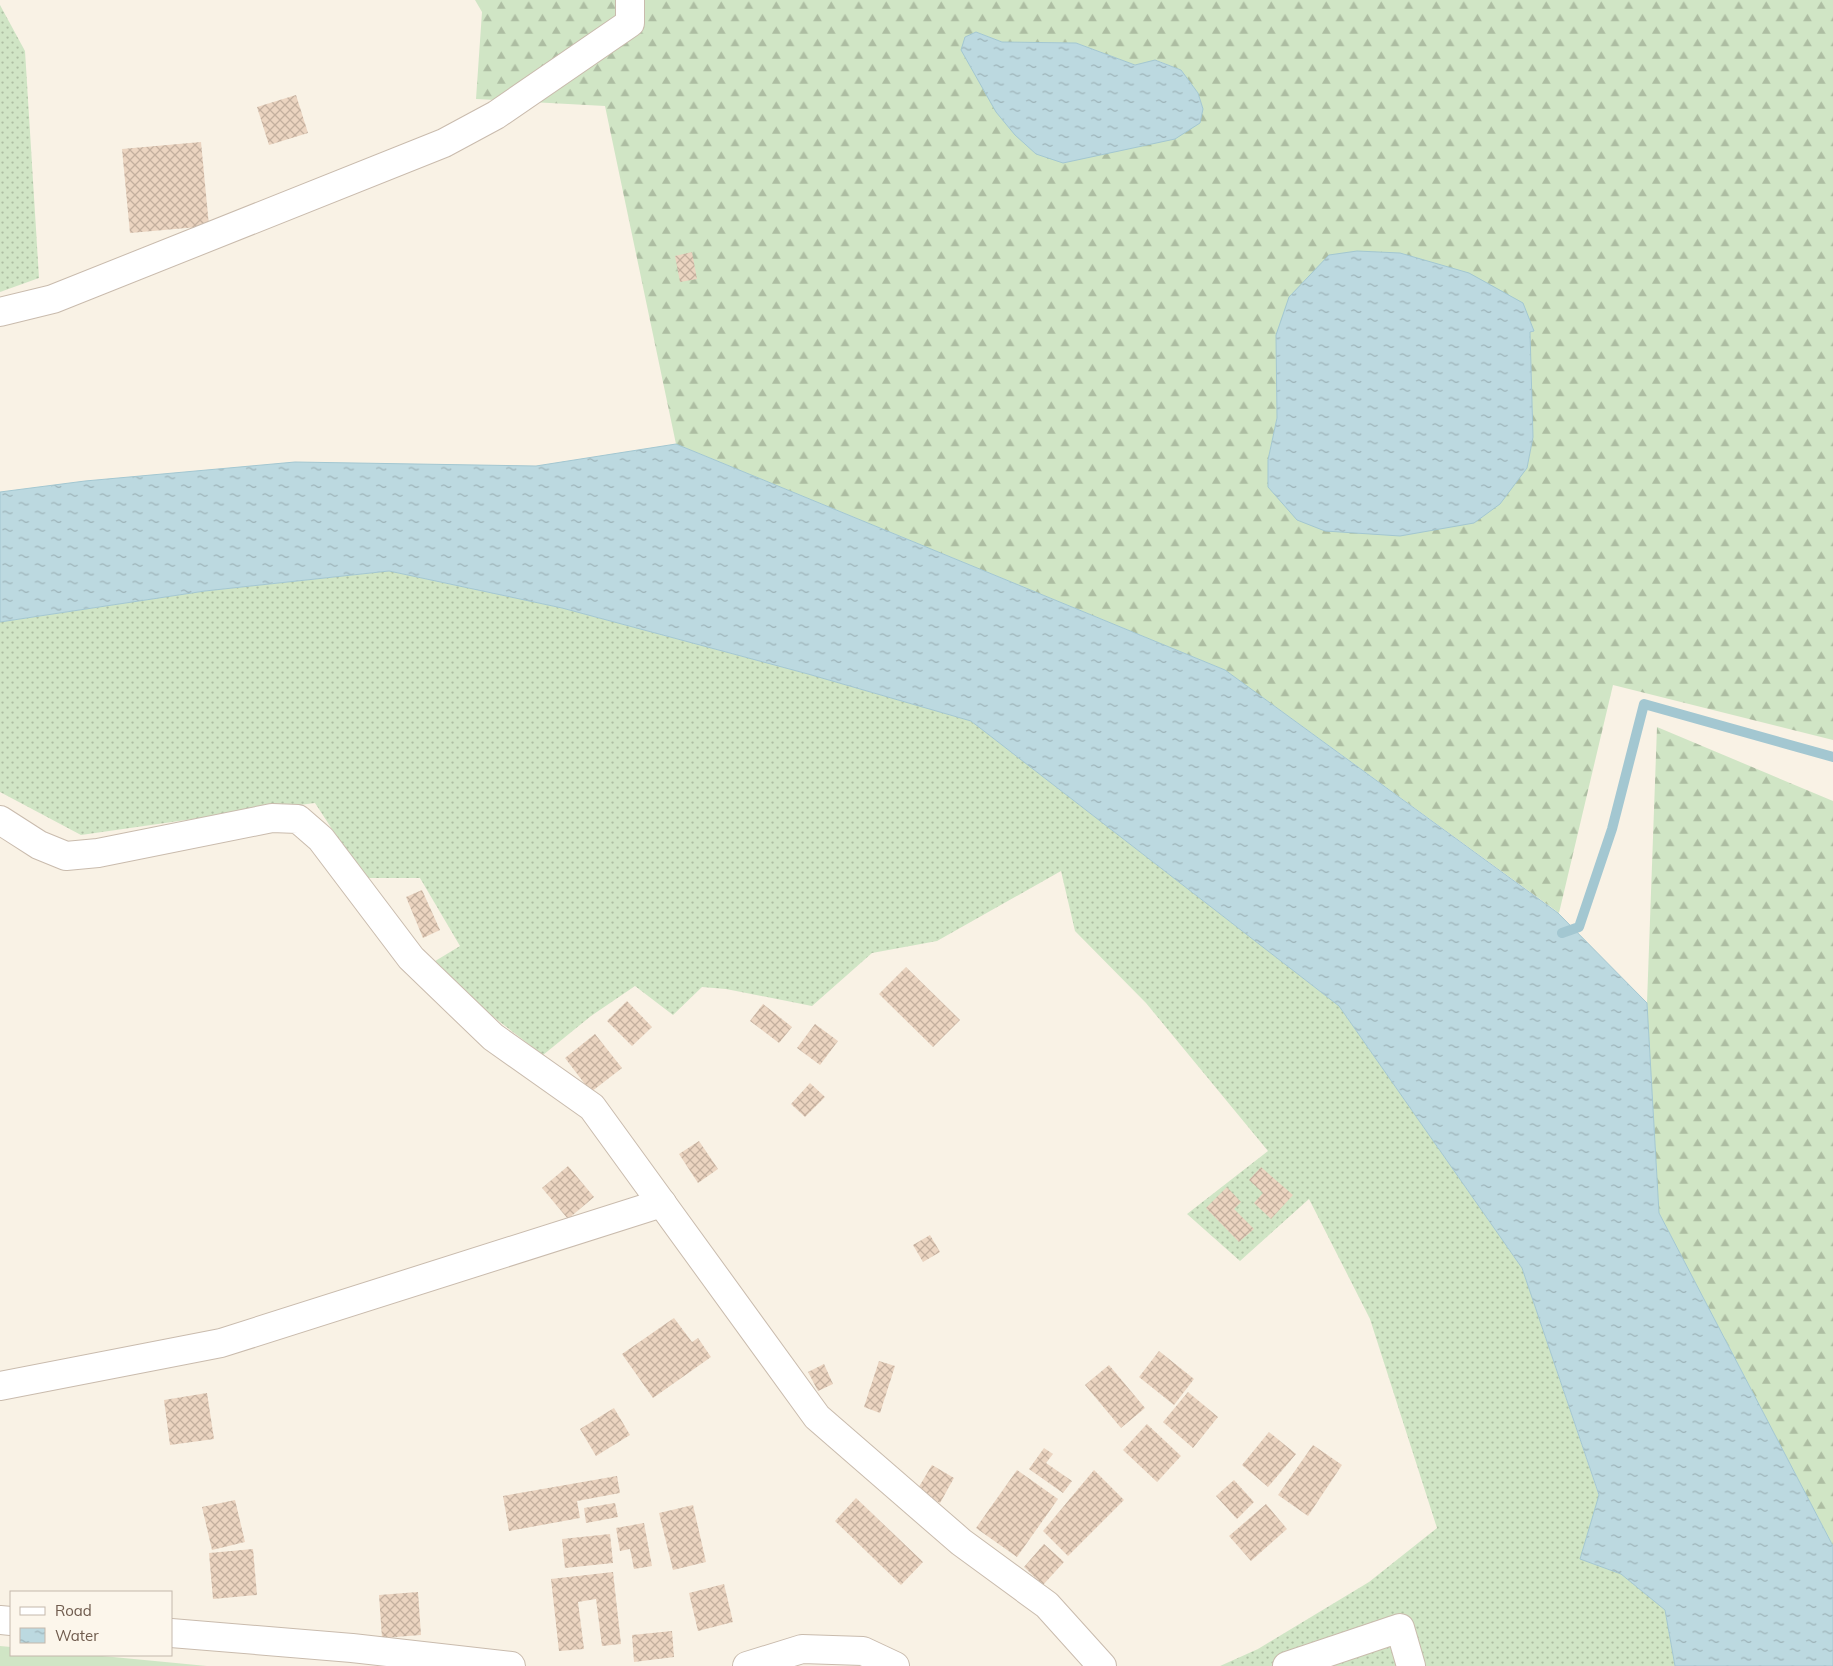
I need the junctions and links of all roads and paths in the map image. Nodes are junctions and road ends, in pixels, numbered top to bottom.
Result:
1 (630, 0) edge
2 (0, 312) edge
3 (0, 820) edge
4 (662, 1203) junction
5 (0, 1386) edge
6 (172, 1633) edge
7 (512, 1666) edge
8 (747, 1666) edge
9 (895, 1666) edge
10 (1102, 1666) edge
11 (1287, 1666) edge
12 (1410, 1666) edge

1 - 2 street
3 - 4 street
4 - 5 street
4 - 10 street
6 - 7 street
8 - 9 street
11 - 12 street

